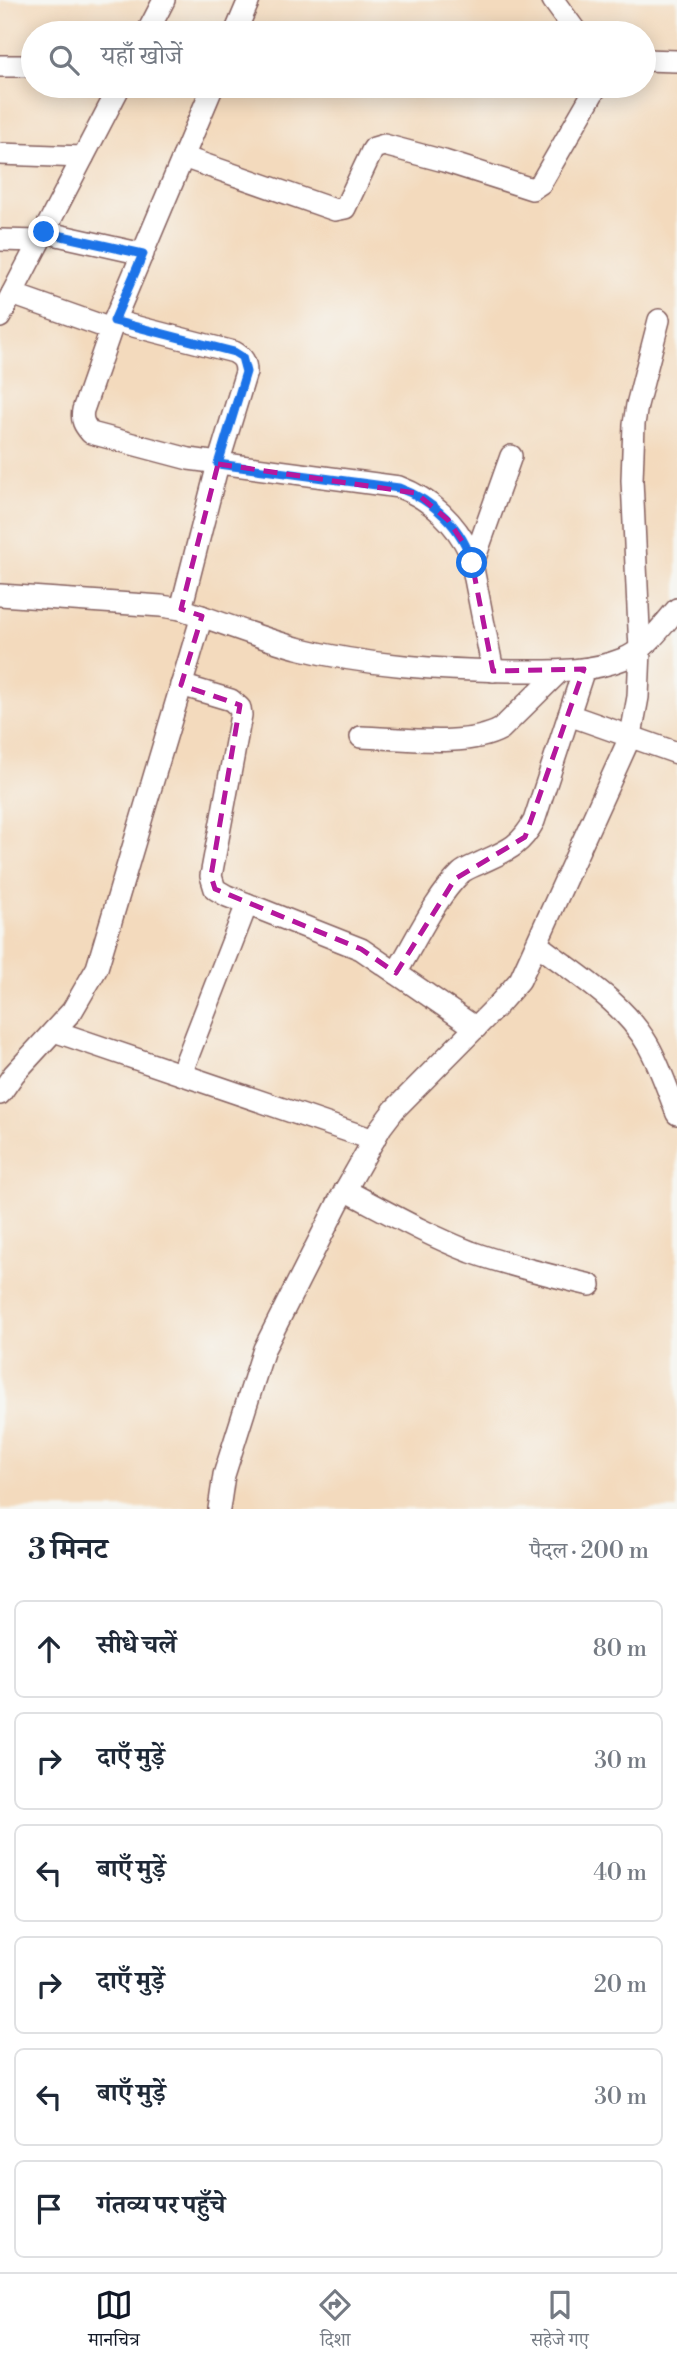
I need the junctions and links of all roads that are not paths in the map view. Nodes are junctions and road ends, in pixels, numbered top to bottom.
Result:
1 (164, 0) edge
2 (248, 0) edge
3 (553, 0) edge
4 (153, 21) edge
5 (240, 21) edge
6 (568, 21) edge
7 (656, 60) edge
8 (677, 61) edge
9 (0, 65) edge
10 (21, 66) edge
11 (114, 98) edge
12 (208, 98) edge
13 (590, 98) edge
14 (0, 154) edge
15 (83, 156) junction
16 (183, 157) junction
17 (42, 236) junction
18 (0, 240) edge
19 (143, 254) junction
20 (12, 294) junction
21 (0, 317) edge
22 (659, 320) dead end
23 (113, 325) junction
24 (511, 456) dead end
25 (218, 464) junction
26 (472, 563) junction
27 (0, 595) edge
28 (181, 610) junction
29 (677, 610) edge
30 (202, 616) junction
31 (640, 650) junction
32 (584, 669) junction
33 (493, 671) junction
34 (560, 671) junction
35 (181, 685) junction
36 (569, 715) junction
37 (631, 735) junction
38 (361, 737) dead end
39 (677, 753) edge
40 (247, 904) junction
41 (537, 944) junction
42 (396, 973) junction
43 (476, 1028) junction
44 (54, 1031) junction
45 (181, 1074) junction
46 (0, 1094) edge
47 (677, 1114) edge
48 (374, 1140) junction
49 (345, 1190) junction
50 (590, 1285) dead end
51 (219, 1509) edge

1 - 4 street
2 - 5 street
3 - 6 street
7 - 8 street
9 - 10 street
11 - 15 street
12 - 16 street
13 - 16 street
14 - 15 street
15 - 17 street
16 - 19 street
17 - 18 street
17 - 19 street
17 - 20 street
19 - 23 street
20 - 21 street
20 - 23 street
22 - 31 street
23 - 25 street
23 - 25 street
24 - 26 street
25 - 26 street
25 - 28 street
26 - 33 street
27 - 28 street
28 - 30 street
29 - 31 street
30 - 33 street
30 - 35 street
31 - 32 street
31 - 37 street
32 - 34 street
32 - 36 street
33 - 34 street
34 - 38 street
35 - 40 street
35 - 44 street
36 - 37 street
36 - 42 street
37 - 39 street
37 - 41 street
40 - 42 street
40 - 45 street
41 - 43 street
41 - 47 street
42 - 43 street
43 - 48 street
44 - 45 street
44 - 46 street
45 - 48 street
48 - 49 street
49 - 50 street
49 - 51 street

